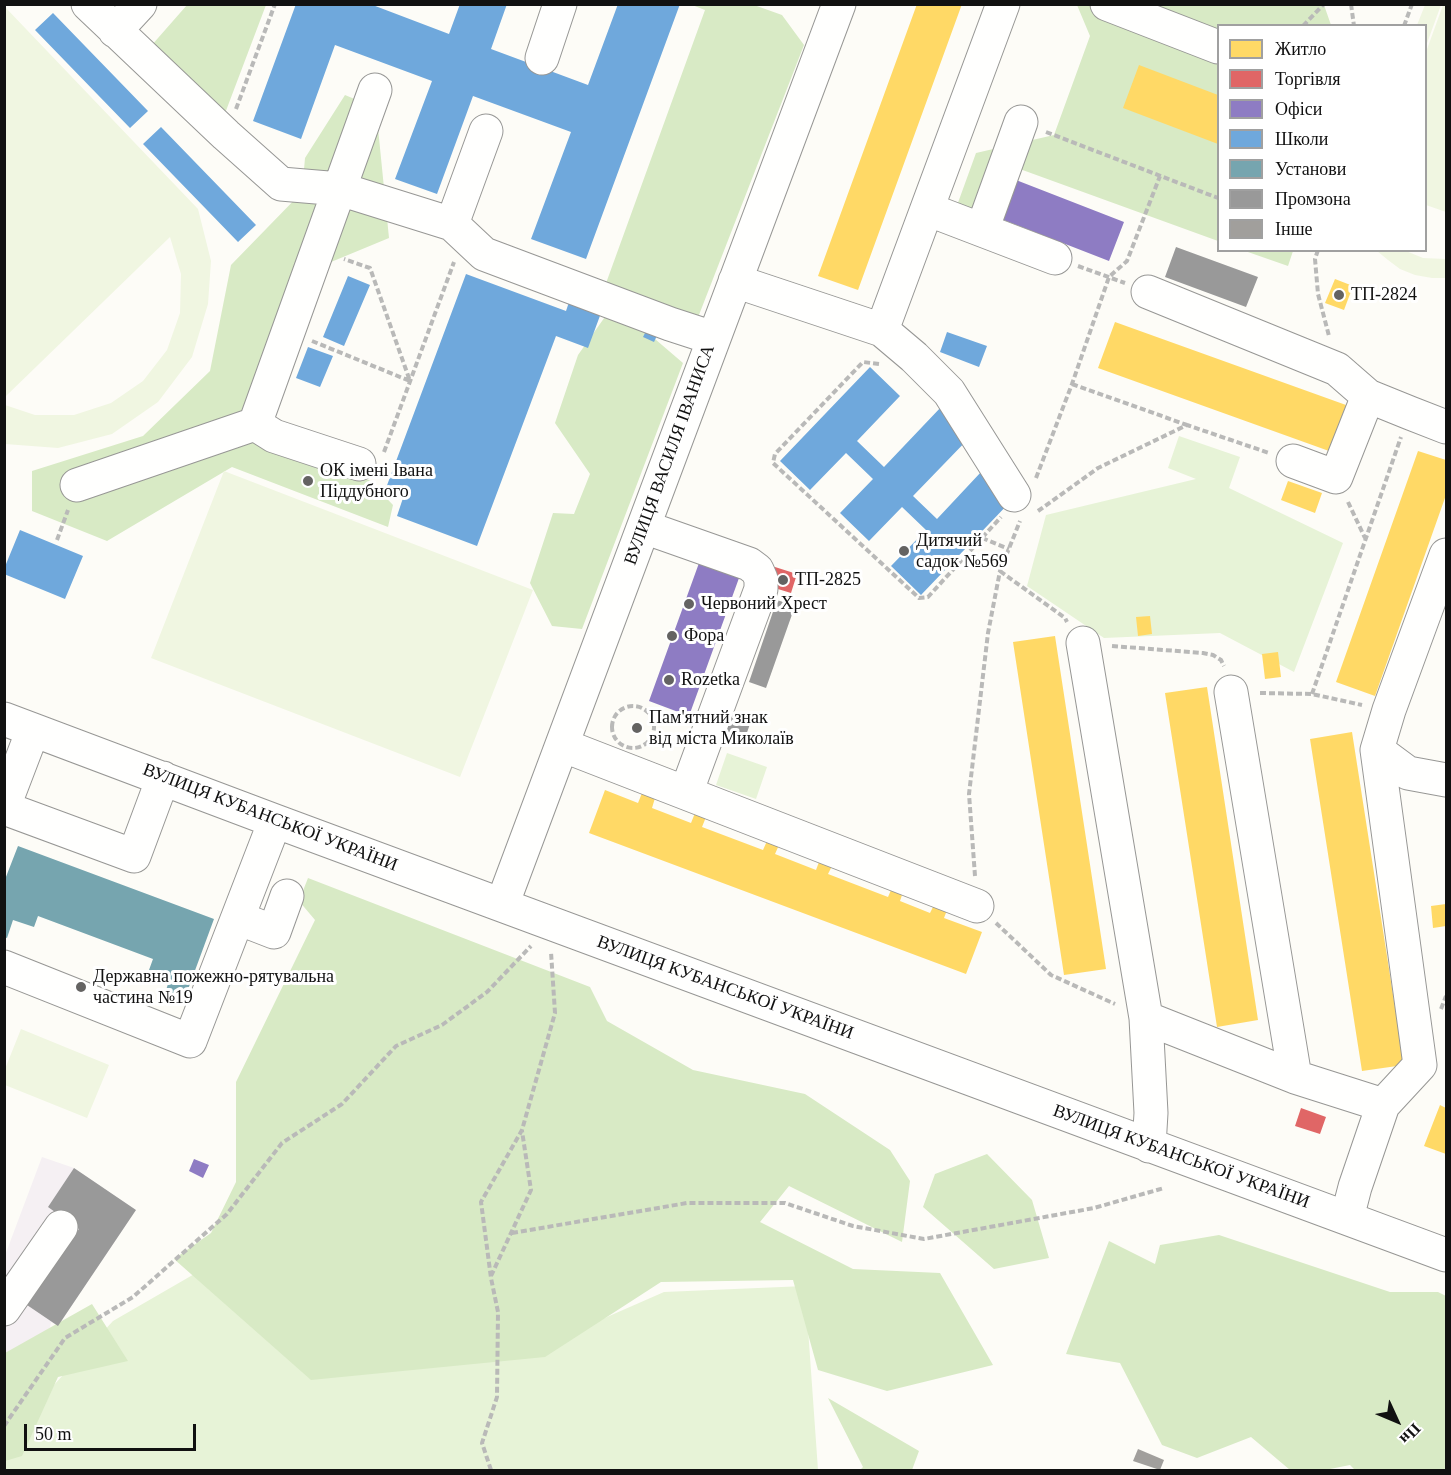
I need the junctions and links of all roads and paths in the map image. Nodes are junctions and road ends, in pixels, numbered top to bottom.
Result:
1 (88, 4) edge
2 (140, 4) edge
3 (275, 4) edge
4 (560, 4) edge
5 (1003, 4) edge
6 (1107, 4) edge
7 (1324, 4) edge
8 (1351, 4) edge
9 (1412, 4) edge
10 (831, 7) edge
11 (1305, 24) edge
12 (1354, 24) edge
13 (1405, 24) edge
14 (115, 31) junction
15 (1217, 47) edge
16 (542, 58) dead end
17 (375, 90) dead end
18 (1021, 122) joint
19 (486, 131) dead end
20 (226, 135) junction
21 (1160, 176) junction
22 (340, 189) junction
23 (1217, 198) edge
24 (927, 209) junction
25 (458, 230) junction
26 (982, 230) junction
27 (318, 251) junction
28 (1317, 252) edge
29 (1055, 258) joint
30 (1109, 277) junction
31 (735, 280) junction
32 (1148, 292) joint
33 (882, 330) junction
34 (289, 332) junction
35 (713, 338) junction
36 (885, 367) dead end
37 (1337, 369) junction
38 (410, 381) junction
39 (1072, 384) junction
40 (1368, 396) junction
41 (1410, 413) junction
42 (255, 424) junction
43 (1187, 425) junction
44 (1446, 427) edge
45 (1293, 462) joint
46 (359, 464) joint
47 (1336, 477) junction
48 (77, 485) dead end
49 (1025, 508) junction
50 (644, 527) junction
51 (982, 538) junction
52 (1366, 539) junction
53 (1009, 549) junction
54 (1446, 555) edge
55 (1000, 571) junction
56 (1074, 631) joint
57 (1231, 692) dead end
58 (1312, 694) dead end
59 (642, 707) joint
60 (19, 725) edge
61 (562, 745) junction
62 (1377, 750) junction
63 (163, 778) junction
64 (1446, 780) edge
65 (686, 793) junction
66 (4, 807) edge
67 (275, 821) junction
68 (287, 896) dead end
69 (502, 905) junction
70 (977, 906) junction
71 (238, 918) junction
72 (535, 942) dead end
73 (550, 946) dead end
74 (4, 968) edge
75 (1146, 1018) junction
76 (1433, 1071) edge
77 (1295, 1077) junction
78 (1383, 1105) junction
79 (522, 1130) junction
80 (1149, 1146) junction
81 (1164, 1188) dead end
82 (1347, 1218) junction
83 (61, 1227) dead end
84 (512, 1233) junction
85 (1446, 1256) edge
86 (490, 1278) junction
87 (4, 1309) edge
88 (4, 1426) edge
89 (491, 1470) edge

1 - 14 street
2 - 14 street
3 - 20 path
4 - 16 street
5 - 24 street
6 - 15 street
7 - 11 path
8 - 12 path
9 - 13 path
10 - 31 street, ВУЛИЦЯ ВАСИЛЯ ІВАНИСА
14 - 20 street
17 - 22 street
18 - 21 path
18 - 26 street
19 - 25 street
20 - 22 street
21 - 23 path
21 - 30 path
22 - 25 street
22 - 27 street
24 - 26 street
24 - 33 street
25 - 35 street
25 - 38 path
26 - 29 street
27 - 34 street
27 - 38 path
28 - 37 path
29 - 30 path
30 - 32 path
30 - 39 path
31 - 33 street
31 - 35 street, ВУЛИЦЯ ВАСИЛЯ ІВАНИСА
32 - 37 street
33 - 49 street
34 - 38 path
34 - 42 street
35 - 50 street, ВУЛИЦЯ ВАСИЛЯ ІВАНИСА
36 - 51 path
37 - 40 street
38 - 46 path
39 - 43 path
39 - 49 path
40 - 41 street
40 - 47 street
41 - 44 street
41 - 52 path
42 - 46 street
42 - 48 street
43 - 45 path
43 - 49 path
45 - 47 street
47 - 52 path
49 - 51 path
49 - 53 path
50 - 61 street, ВУЛИЦЯ ВАСИЛЯ ІВАНИСА
50 - 65 street
51 - 53 path
52 - 58 path
53 - 55 path
54 - 62 street
55 - 56 path
55 - 70 path
56 - 75 street
57 - 77 street
59 - 59 path
60 - 63 street, ВУЛИЦЯ КУБАНСЬКОЇ УКРАЇНИ
60 - 66 street
61 - 65 street
61 - 69 street, ВУЛИЦЯ ВАСИЛЯ ІВАНИСА
62 - 64 street
62 - 76 street
63 - 66 street
63 - 67 street, ВУЛИЦЯ КУБАНСЬКОЇ УКРАЇНИ
65 - 70 street
67 - 69 street, ВУЛИЦЯ КУБАНСЬКОЇ УКРАЇНИ
67 - 71 street
68 - 71 street
69 - 80 street, ВУЛИЦЯ КУБАНСЬКОЇ УКРАЇНИ
70 - 75 path
71 - 74 street
72 - 88 path
73 - 79 path
75 - 77 street
75 - 80 street
76 - 78 street
77 - 78 street
78 - 82 street
79 - 84 path
79 - 86 path
80 - 82 street, ВУЛИЦЯ КУБАНСЬКОЇ УКРАЇНИ
81 - 84 path
82 - 85 street, ВУЛИЦЯ КУБАНСЬКОЇ УКРАЇНИ
83 - 87 street
84 - 86 path
86 - 89 path

